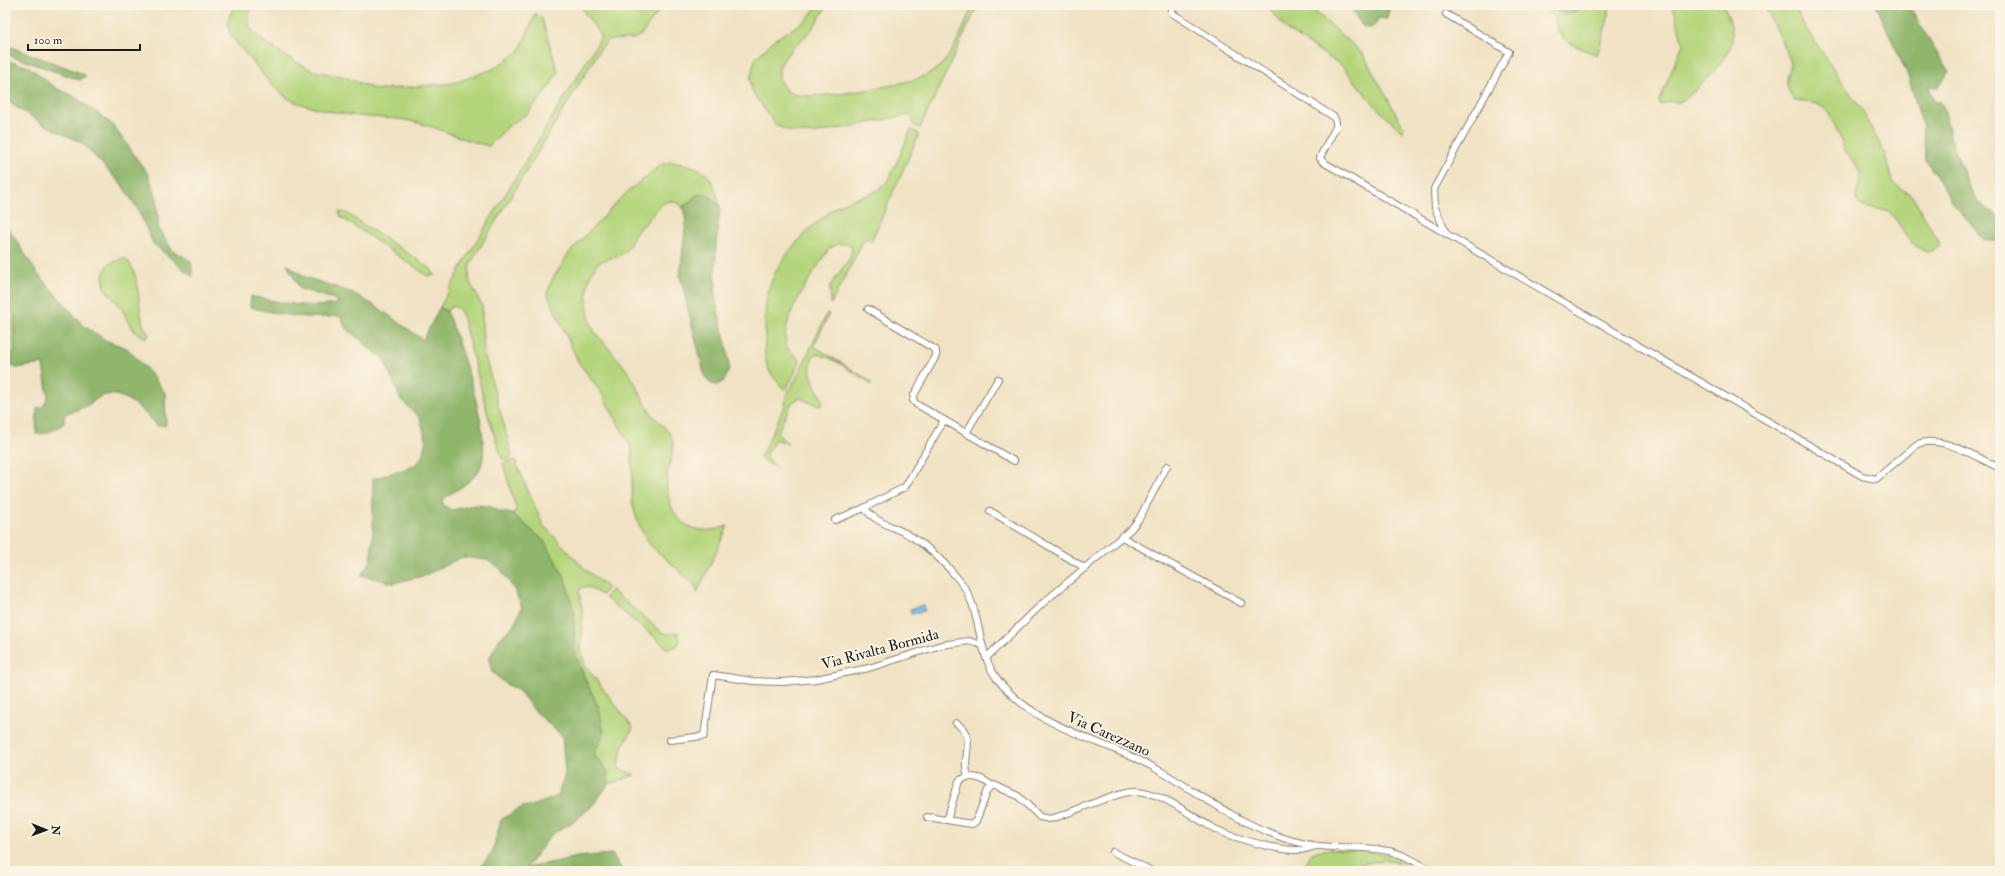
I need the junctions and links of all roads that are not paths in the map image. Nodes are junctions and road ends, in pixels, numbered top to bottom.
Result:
1 (1172, 5) edge
2 (1446, 14) dead end
3 (1446, 233) junction
4 (868, 309) dead end
5 (998, 379) dead end
6 (944, 420) junction
7 (966, 433) junction
8 (1014, 461) dead end
9 (1167, 466) dead end
10 (2000, 468) edge
11 (864, 508) junction
12 (990, 511) dead end
13 (835, 520) dead end
14 (1122, 537) junction
15 (1085, 568) junction
16 (1241, 603) dead end
17 (982, 645) junction
18 (986, 658) junction
19 (956, 723) dead end
20 (670, 740) dead end
21 (968, 776) junction
22 (992, 786) junction
23 (928, 816) dead end
24 (947, 820) junction
25 (1317, 846) junction
26 (1113, 852) dead end
27 (1152, 871) edge
28 (1431, 871) edge

1 - 3 street
2 - 3 street
3 - 10 street
4 - 6 street
5 - 7 street
6 - 7 street
6 - 11 street
7 - 8 street
9 - 14 street
11 - 13 street
11 - 17 street, Via Carezzano
12 - 15 street
14 - 15 street
14 - 16 street
15 - 18 street
17 - 18 street, Via Carezzano
17 - 20 street, Via Rivalta Bormida
18 - 25 street, Via Carezzano
19 - 21 street
21 - 22 street
21 - 24 street
22 - 24 street
22 - 25 street
23 - 24 street
25 - 28 street, Via Carezzano
26 - 27 street

